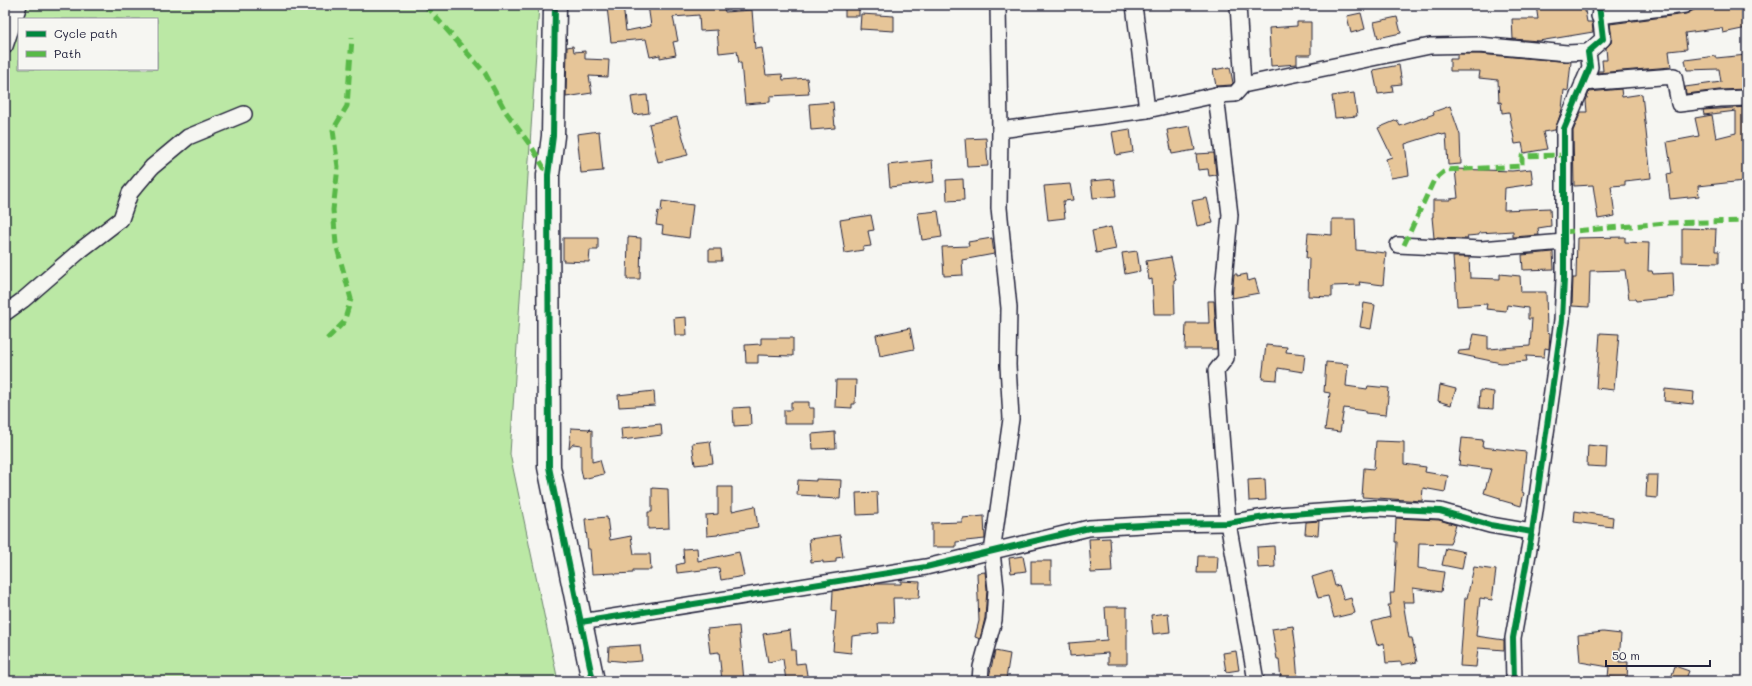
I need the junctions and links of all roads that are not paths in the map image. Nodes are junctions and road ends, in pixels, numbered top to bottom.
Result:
1 (19, 5) edge
2 (555, 5) edge
3 (998, 5) edge
4 (1134, 5) edge
5 (1238, 5) edge
6 (1685, 5) edge
7 (1599, 10) edge
8 (5, 46) edge
9 (1588, 52) junction
10 (1583, 82) junction
11 (1243, 85) junction
12 (1216, 95) junction
13 (1747, 98) edge
14 (1147, 110) junction
15 (244, 114) dead end
16 (1000, 130) junction
17 (1564, 242) junction
18 (1398, 245) dead end
19 (5, 313) edge
20 (1228, 523) junction
21 (1532, 532) junction
22 (992, 552) junction
23 (581, 622) junction
24 (593, 681) edge
25 (980, 681) edge
26 (1256, 681) edge
27 (1514, 681) edge

1 - 8 street
2 - 23 street
3 - 16 street
4 - 14 street
5 - 11 street
6 - 7 street
7 - 9 street
9 - 10 street
9 - 11 street
10 - 13 street
10 - 17 street
11 - 12 street
12 - 14 street
12 - 20 street
14 - 16 street
15 - 19 street
16 - 22 street
17 - 18 street
17 - 21 street
20 - 21 street
20 - 22 street
20 - 26 street
21 - 27 street
22 - 23 street
22 - 25 street
23 - 24 street

